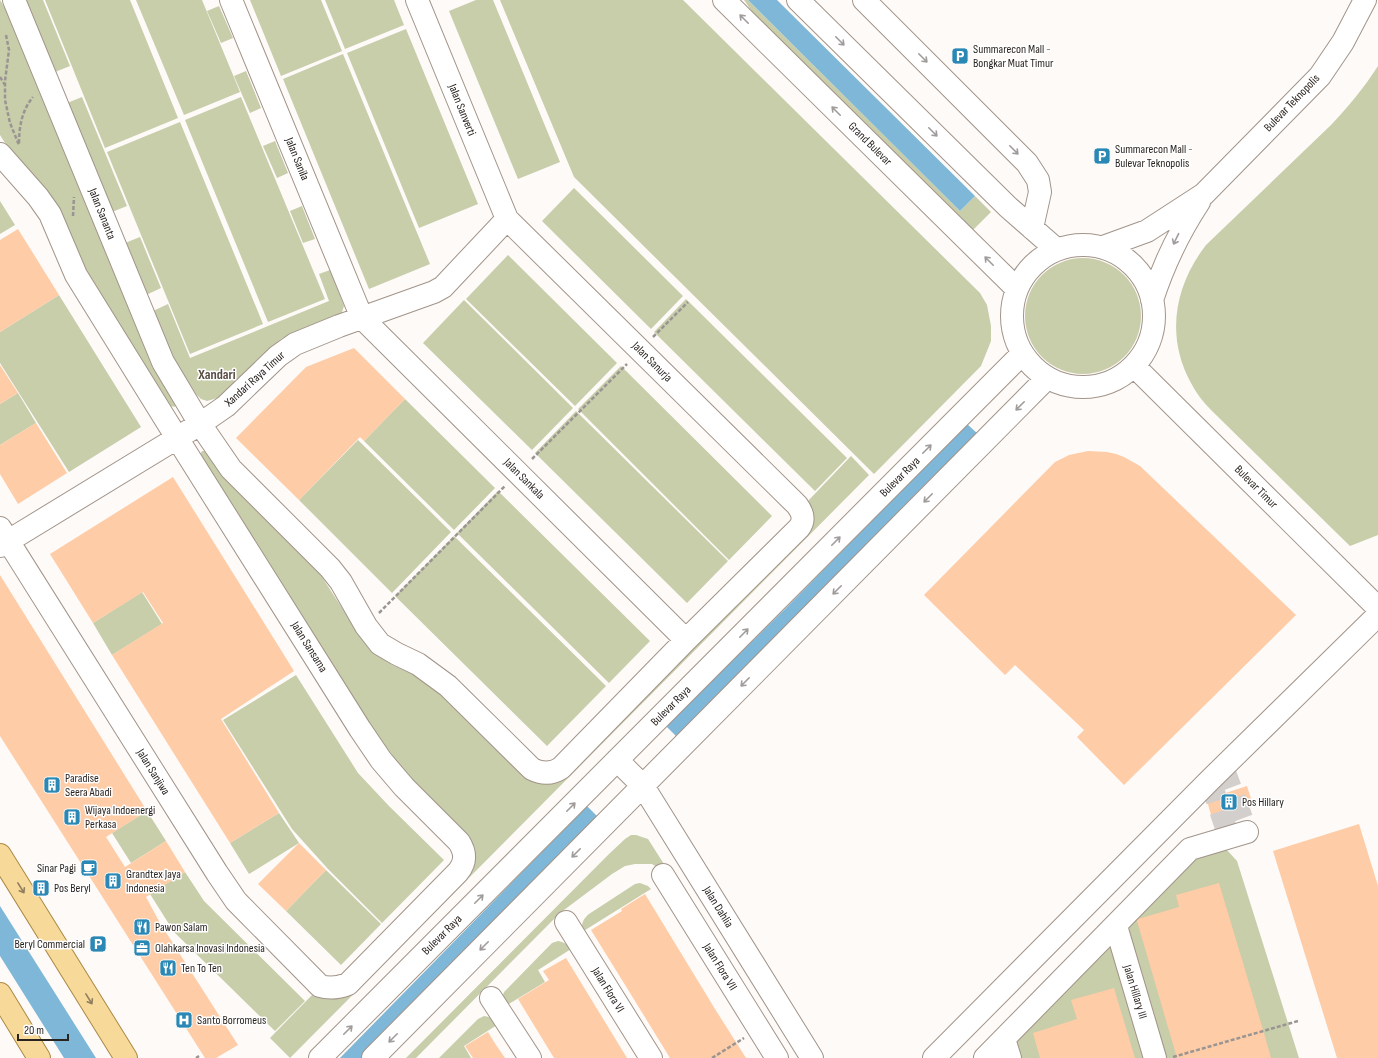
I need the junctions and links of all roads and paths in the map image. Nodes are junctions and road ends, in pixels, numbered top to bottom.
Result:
1 (14, 0) edge
2 (232, 0) edge
3 (417, 0) edge
4 (724, 0) edge
5 (798, 0) edge
6 (864, 0) edge
7 (1365, 0) edge
8 (5, 30) dead end
9 (0, 77) edge
10 (48, 84) junction
11 (5, 85) junction
12 (19, 144) junction
13 (21, 150) dead end
14 (0, 154) edge
15 (1204, 194) junction
16 (69, 211) dead end
17 (74, 218) dead end
18 (507, 219) junction
19 (1032, 228) junction
20 (1104, 247) junction
21 (1056, 249) junction
22 (1016, 288) junction
23 (1152, 300) junction
24 (362, 318) junction
25 (1022, 354) junction
26 (1134, 366) junction
27 (1047, 378) junction
28 (200, 424) junction
29 (177, 438) junction
30 (3, 538) edge
31 (1378, 608) edge
32 (1378, 614) edge
33 (686, 640) junction
34 (617, 760) junction
35 (643, 786) junction
36 (1246, 832) dead end
37 (0, 855) edge
38 (663, 875) dead end
39 (566, 922) dead end
40 (1116, 926) junction
41 (320, 986) joint
42 (0, 994) edge
43 (491, 998) dead end
44 (1298, 1021) dead end
45 (759, 1029) junction
46 (1007, 1048) edge
47 (39, 1058) edge
48 (126, 1058) edge
49 (320, 1058) edge
50 (373, 1058) edge
51 (530, 1058) edge
52 (651, 1058) edge
53 (712, 1058) edge
54 (777, 1058) edge
55 (812, 1058) edge
56 (934, 1058) edge
57 (985, 1058) edge
58 (1155, 1058) edge
59 (1170, 1058) edge

1 - 10 street, Jalan Sananta
2 - 24 street, Jalan Sanila
3 - 18 street, Jalan Sanverti
22 -> 4 street, Grand Bulevar
5 -> 19 street
6 -> 19 street
7 - 15 street, Bulevar Teknopolis
8 - 11 path
9 - 11 path
10 - 12 path
10 - 28 street, Jalan Sananta
11 - 12 path
12 - 13 path
14 - 29 street
15 - 20 street, Bulevar Teknopolis
15 -> 23 street, Bulevar Teknopolis
16 - 17 path
18 - 24 street, Xandari Raya Timur
18 - 33 street, Jalan Sanurja
19 - 21 street
20 - 21 street
20 - 23 street
21 - 22 street
22 - 25 street
23 - 26 street
24 - 28 street, Xandari Raya Timur
24 - 33 street, Jalan Sankala
25 - 27 street
34 -> 25 street, Bulevar Raya
26 - 27 street
26 - 31 street, Bulevar Timur
27 -> 35 street
28 - 29 street, Xandari Raya Timur
28 - 33 street
29 - 30 street, Xandari Raya Timur
29 - 41 street, Jalan Sansama
30 - 41 street, Jalan Sanjiwa
32 - 56 street
34 - 35 street, Jalan Dahlia
49 -> 34 street, Bulevar Raya
35 -> 50 street
35 - 55 street, Jalan Dahlia
36 - 40 street
37 -> 48 main road
38 - 45 street, Jalan Flora VII
39 - 52 street, Jalan Flora VI
40 - 46 street
40 - 58 street, Jalan Hillary III
42 - 47 main road
43 - 51 street
44 - 59 path
45 - 53 path
45 - 54 street, Jalan Flora VII
46 - 57 street

